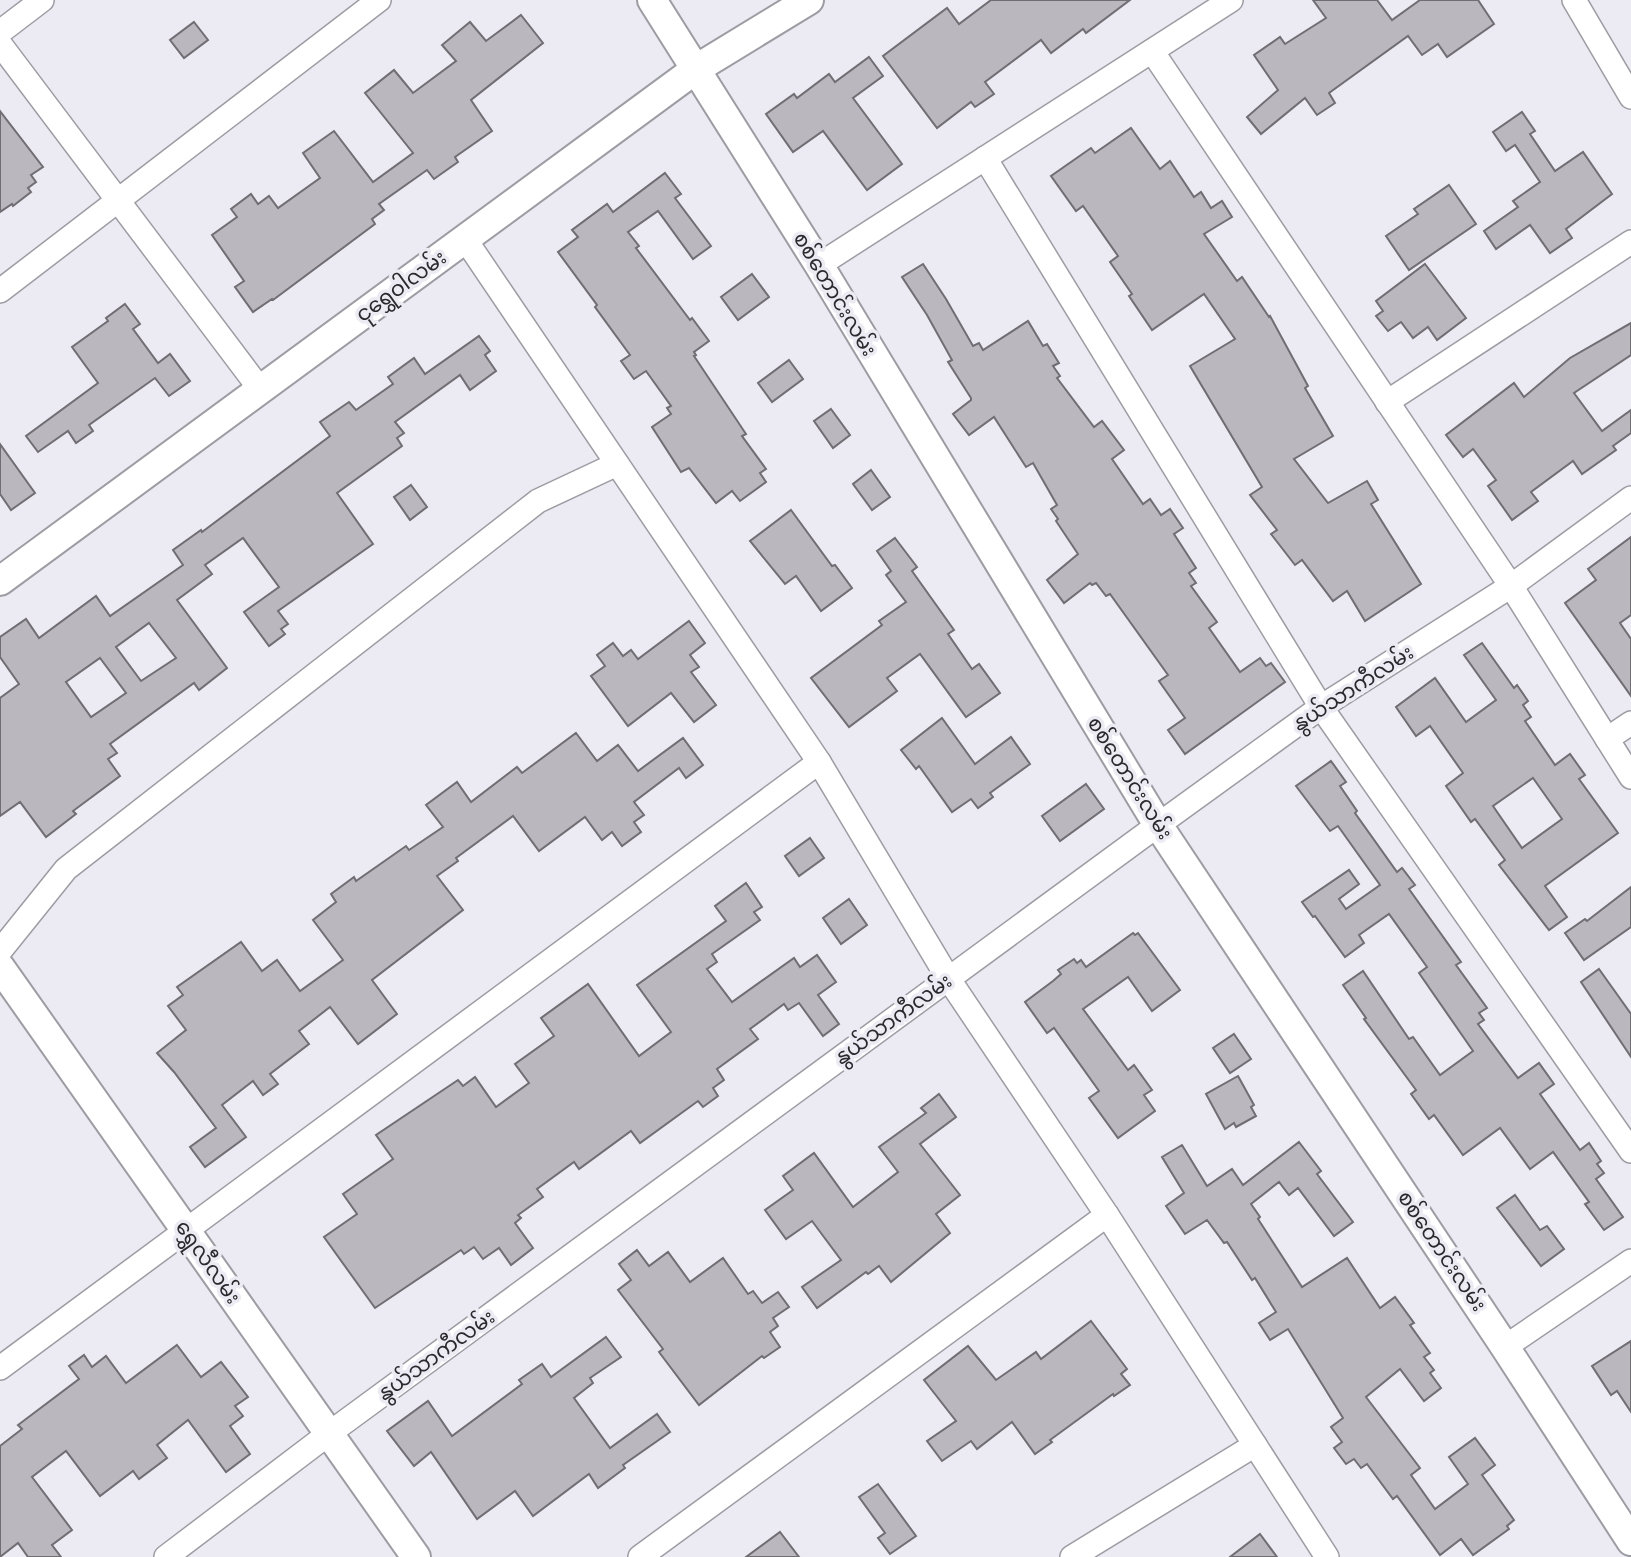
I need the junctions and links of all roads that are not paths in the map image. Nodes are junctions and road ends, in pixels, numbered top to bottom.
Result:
1 (42, 0) edge
2 (379, 0) edge
3 (652, 0) edge
4 (809, 0) edge
5 (1231, 0) edge
6 (1574, 0) edge
7 (0, 32) edge
8 (0, 44) edge
9 (1152, 51) junction
10 (696, 69) junction
11 (1631, 97) edge
12 (985, 158) junction
13 (119, 201) junction
14 (465, 239) junction
15 (1631, 242) edge
16 (819, 265) junction
17 (0, 291) edge
18 (260, 389) junction
19 (1387, 402) junction
20 (617, 464) junction
21 (1631, 498) edge
22 (0, 581) edge
23 (1511, 586) junction
24 (1321, 707) junction
25 (1631, 723) edge
26 (1607, 739) junction
27 (819, 762) junction
28 (1631, 777) edge
29 (1158, 825) junction
30 (0, 951) edge
31 (0, 967) edge
32 (948, 978) junction
33 (1631, 1151) edge
34 (1107, 1215) junction
35 (187, 1230) junction
36 (1631, 1261) edge
37 (1505, 1347) junction
38 (0, 1368) edge
39 (327, 1435) junction
40 (1255, 1445) junction
41 (1631, 1541) edge
42 (1631, 1547) edge
43 (166, 1557) edge
44 (415, 1557) edge
45 (640, 1557) edge
46 (1072, 1557) edge
47 (1327, 1557) edge
48 (1615, 1557) edge

1 - 7 street
2 - 13 street
3 - 10 street, စစ်တောင်းလမ်း
4 - 10 street, ငုရွှေဝါလမ်း
5 - 9 street
6 - 11 street
8 - 13 street
9 - 12 street
9 - 19 street
10 - 14 street, ငုရွှေဝါလမ်း
10 - 16 street, စစ်တောင်းလမ်း
12 - 16 street
12 - 24 street
13 - 17 street
13 - 18 street
14 - 18 street, ငုရွှေဝါလမ်း
14 - 20 street
15 - 19 street
16 - 29 street, စစ်တောင်းလမ်း
18 - 22 street, ငုရွှေဝါလမ်း
19 - 23 street
20 - 27 street
20 - 30 street
21 - 23 street, နွယ်သာကီလမ်း
23 - 24 street, နွယ်သာကီလမ်း
23 - 26 street
24 - 29 street, နွယ်သာကီလမ်း
24 - 33 street
25 - 26 street
26 - 28 street
27 - 32 street
27 - 35 street
29 - 32 street, နွယ်သာကီလမ်း
29 - 37 street, စစ်တောင်းလမ်း
31 - 35 street, ရွှေလီလမ်း
32 - 34 street
32 - 39 street, နွယ်သာကီလမ်း
34 - 40 street
34 - 45 street
35 - 38 street
35 - 39 street, ရွှေလီလမ်း
36 - 37 street
37 - 41 street, စစ်တောင်းလမ်း
39 - 43 street, နွယ်သာကီလမ်း
39 - 44 street, ရွှေလီလမ်း
40 - 46 street
40 - 47 street
42 - 48 street

